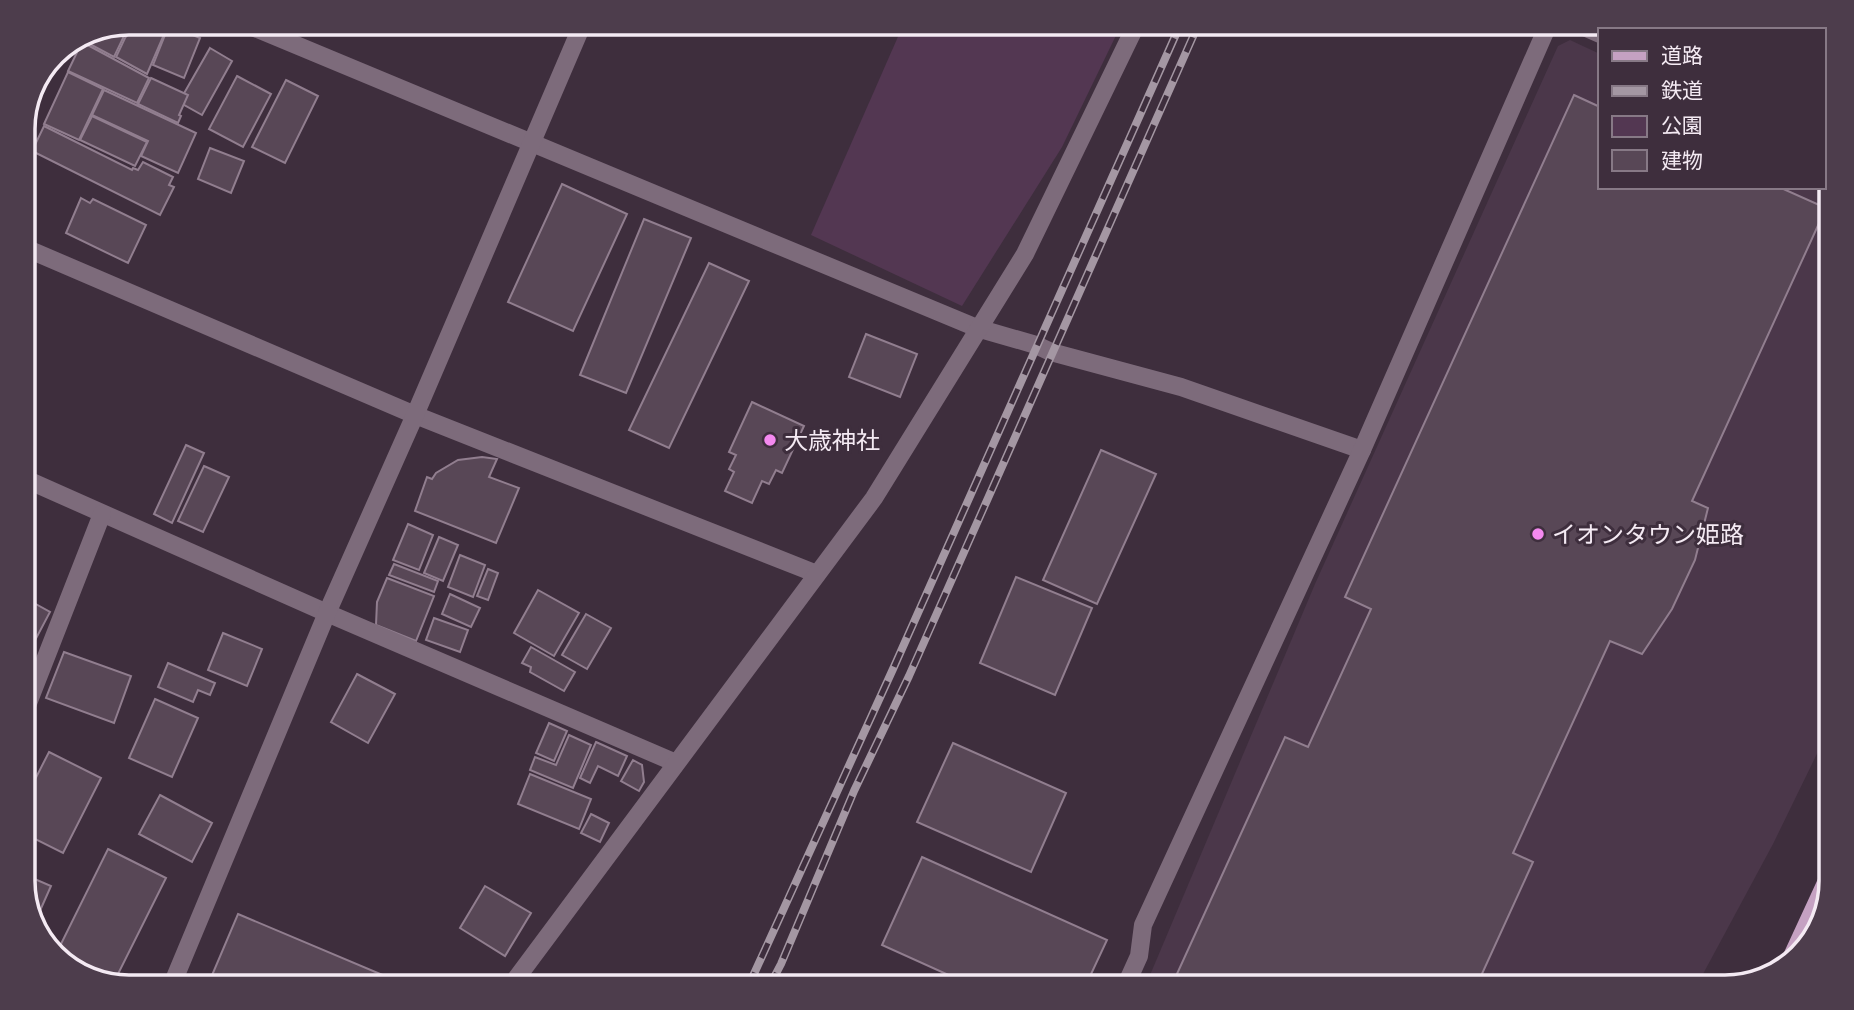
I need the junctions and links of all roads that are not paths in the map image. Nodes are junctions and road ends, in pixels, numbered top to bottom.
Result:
1 (272, 35) edge
2 (578, 35) edge
3 (1131, 35) edge
4 (1544, 35) edge
5 (532, 144) junction
6 (35, 252) edge
7 (977, 328) junction
8 (415, 415) junction
9 (1362, 450) junction
10 (35, 483) edge
11 (102, 514) junction
12 (817, 574) junction
13 (327, 613) junction
14 (35, 685) edge
15 (676, 763) junction
16 (1816, 904) edge
17 (1802, 935) edge
18 (176, 975) edge
19 (519, 975) edge
20 (1130, 975) edge

1 - 5 street
2 - 5 street
3 - 7 street
4 - 9 street
5 - 7 street
5 - 8 street
6 - 8 street
7 - 9 street
7 - 12 street
8 - 12 street
8 - 13 street
9 - 20 street
10 - 11 street
11 - 13 street
11 - 14 street
12 - 15 street
13 - 15 street
13 - 18 street
15 - 19 street
16 - 17 main road

